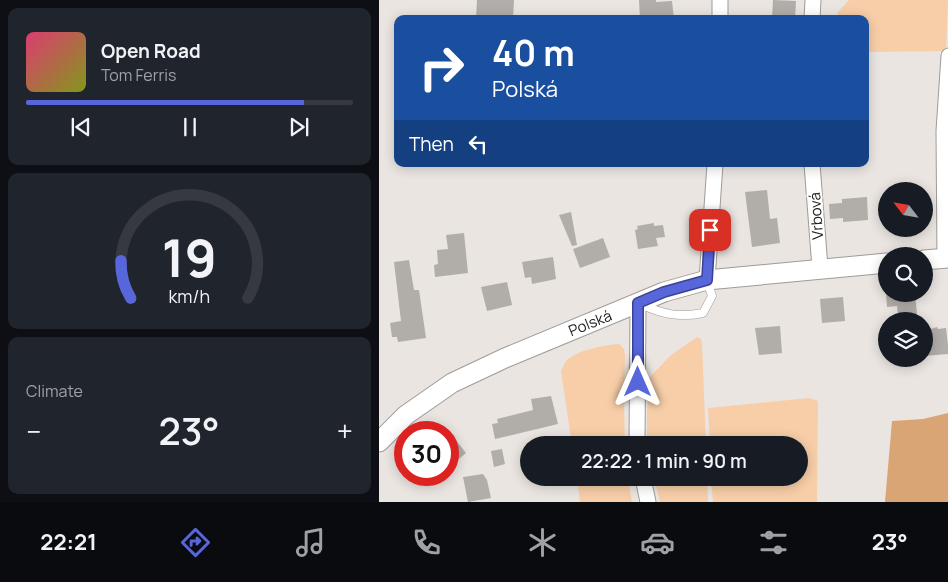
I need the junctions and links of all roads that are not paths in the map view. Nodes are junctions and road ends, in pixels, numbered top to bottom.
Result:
1 (720, 0) edge
2 (813, 0) edge
3 (720, 15) edge
4 (812, 15) edge
5 (948, 56) edge
6 (715, 167) edge
7 (812, 167) edge
8 (947, 258) edge
9 (933, 259) edge
10 (878, 264) edge
11 (820, 268) junction
12 (707, 280) junction
13 (638, 303) junction
14 (637, 436) edge
15 (379, 442) edge
16 (645, 486) edge
17 (648, 502) edge

1 - 3 street
2 - 4 street
5 - 8 street
6 - 12 street
7 - 11 street, Vrbová
8 - 9 street
10 - 11 street, Polská
11 - 12 street, Polská
12 - 13 street, Polská
12 - 13 lane
13 - 14 street
13 - 15 street, Polská
16 - 17 street

